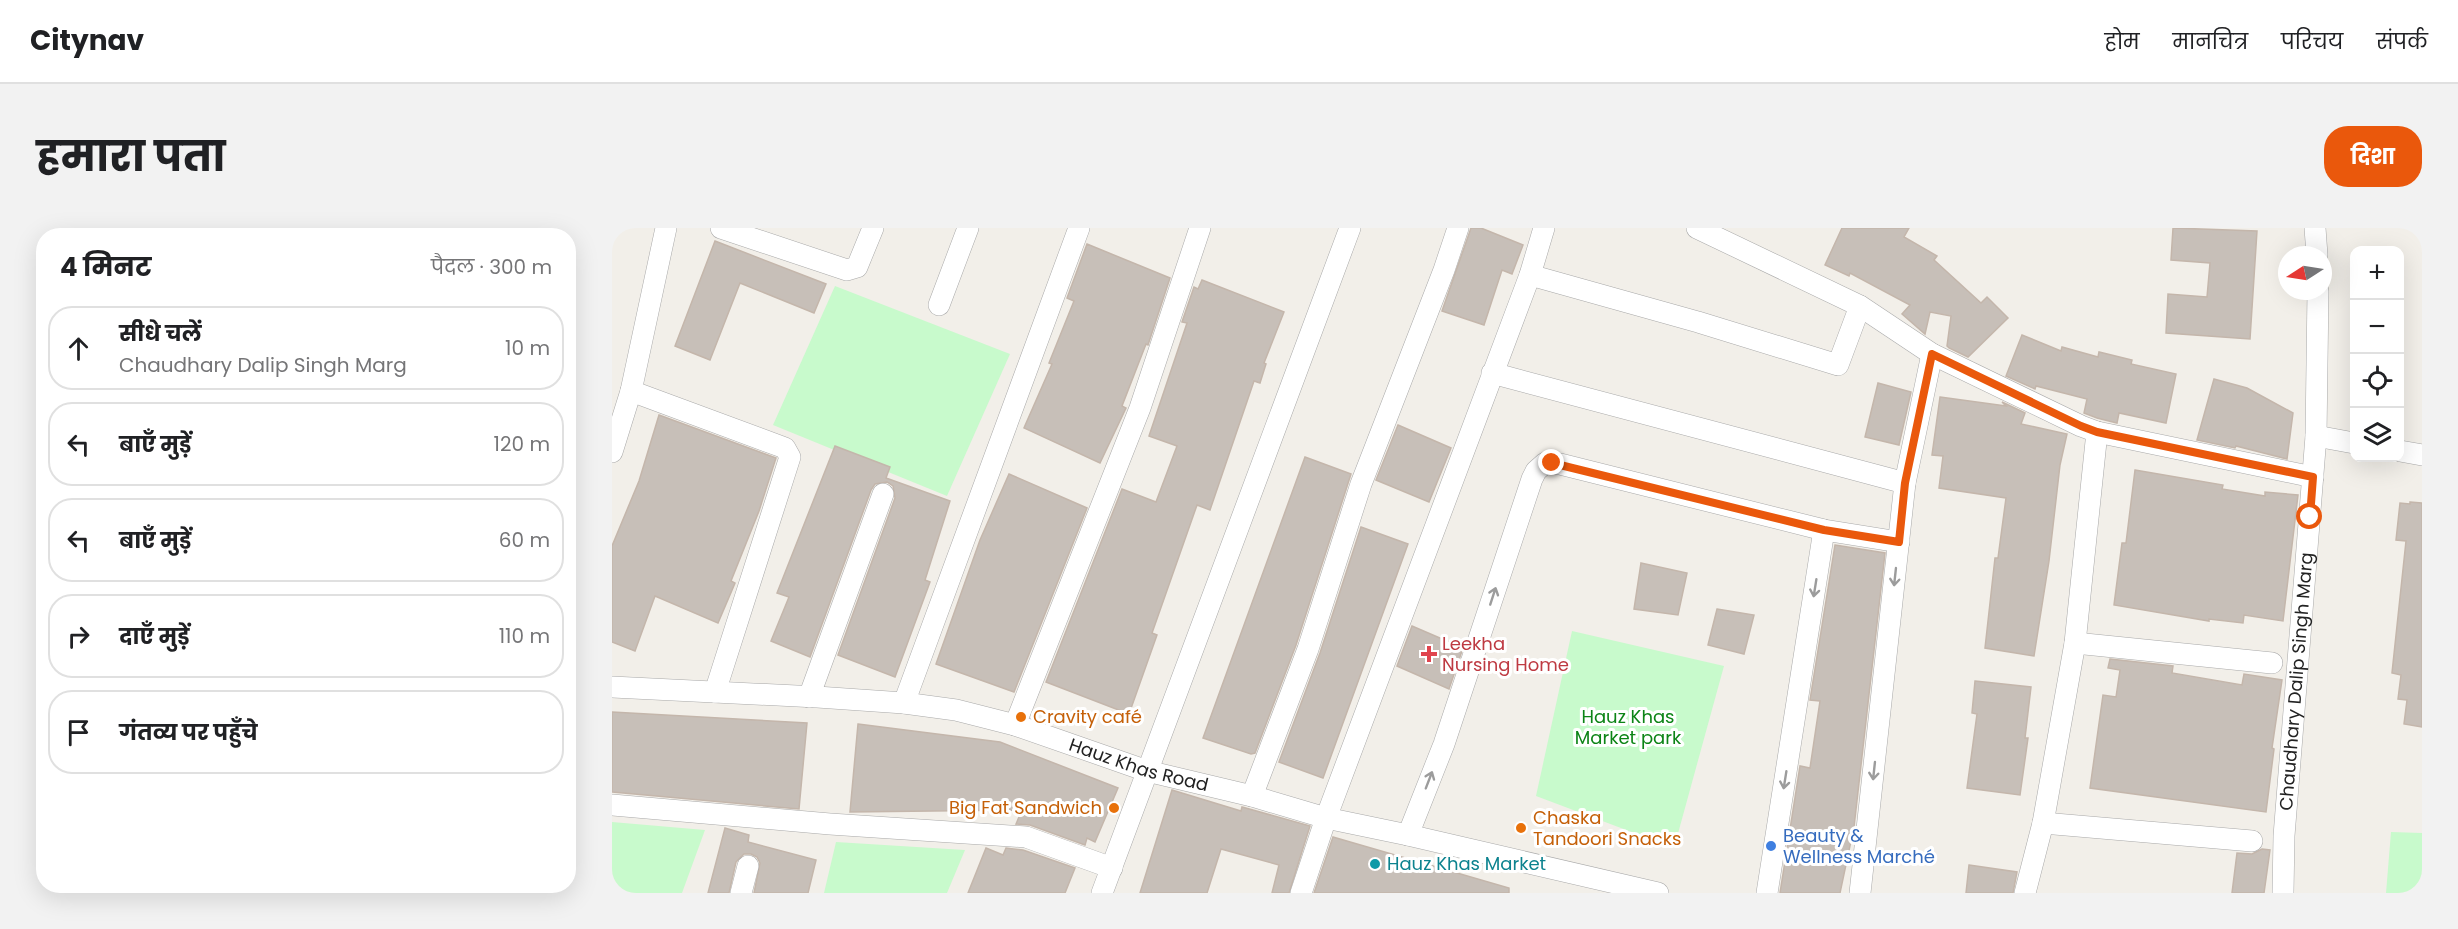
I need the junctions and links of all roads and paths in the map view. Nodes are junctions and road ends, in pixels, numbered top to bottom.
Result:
1 (666, 228) edge
2 (721, 228) edge
3 (873, 228) edge
4 (968, 228) edge
5 (1079, 228) edge
6 (1200, 228) edge
7 (1350, 228) edge
8 (1458, 228) edge
9 (1544, 228) edge
10 (1697, 228) edge
11 (2316, 228) edge
12 (771, 236) edge
13 (2317, 246) edge
14 (1530, 275) junction
15 (2318, 300) edge
16 (939, 305) dead end
17 (1860, 306) junction
18 (1932, 354) junction
19 (1492, 373) junction
20 (630, 391) junction
21 (2097, 432) junction
22 (2316, 436) junction
23 (2350, 442) edge
24 (2404, 452) edge
25 (612, 453) edge
26 (2422, 455) edge
27 (2313, 477) junction
28 (1905, 483) junction
29 (883, 494) dead end
30 (1824, 530) junction
31 (1899, 542) junction
32 (2075, 643) junction
33 (2272, 663) dead end
34 (612, 687) edge
35 (715, 692) junction
36 (809, 697) junction
37 (904, 703) junction
38 (1015, 726) junction
39 (1147, 771) junction
40 (1252, 796) junction
41 (612, 805) edge
42 (1326, 818) junction
43 (2043, 823) junction
44 (1408, 835) junction
45 (2252, 841) dead end
46 (748, 866) dead end
47 (1112, 868) junction
48 (741, 893) edge
49 (1102, 893) edge
50 (1301, 893) edge
51 (1658, 893) edge
52 (1767, 893) edge
53 (1860, 893) edge
54 (2025, 893) edge
55 (2283, 893) edge

1 - 20 street
2 - 12 street
3 - 12 street
4 - 16 street
5 - 37 street
6 - 38 street
7 - 39 street
8 - 40 street
9 - 14 street
10 - 17 street
11 - 13 street
14 - 17 street
14 - 19 street
15 - 22 street, Chaudhary Dalip Singh Marg
17 - 18 street
18 - 21 street
18 - 28 street
19 - 28 street
19 - 42 street
20 - 25 street
20 - 35 street
21 - 27 street
21 - 32 street
22 - 23 street
22 - 27 street, Chaudhary Dalip Singh Marg
24 - 26 street
27 - 55 street, Chaudhary Dalip Singh Marg
28 - 31 street
29 - 36 street
30 - 31 street
44 -> 30 street
30 -> 52 street
31 -> 53 street
32 - 33 street
32 - 43 street
34 - 35 street, Hauz Khas Road
35 - 36 street, Hauz Khas Road
36 - 37 street, Hauz Khas Road
37 - 38 street, Hauz Khas Road
38 - 39 street, Hauz Khas Road
39 - 40 street, Hauz Khas Road
39 - 47 street
40 - 42 street, Hauz Khas Road
41 - 47 street
42 - 44 street, Hauz Khas Road
42 - 50 street
43 - 45 street
43 - 54 street
44 - 51 street, Hauz Khas Road
46 - 48 street
47 - 49 street

